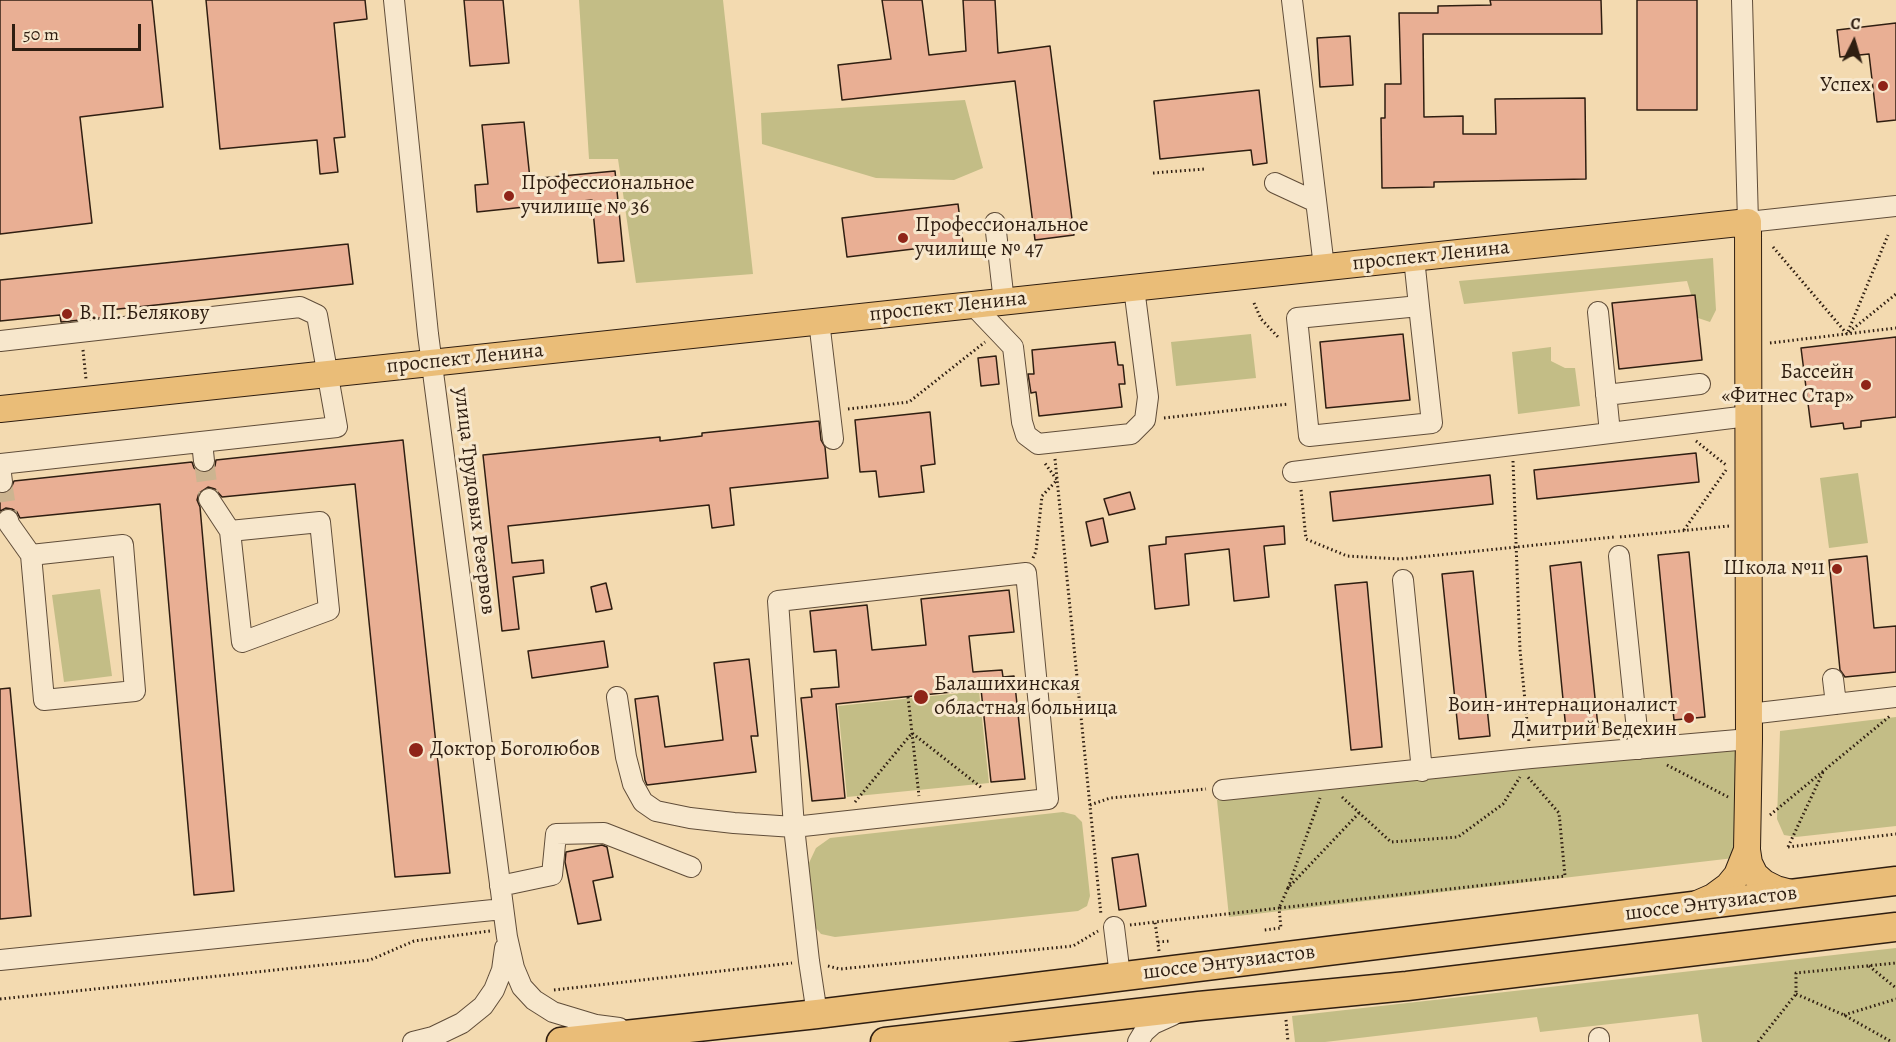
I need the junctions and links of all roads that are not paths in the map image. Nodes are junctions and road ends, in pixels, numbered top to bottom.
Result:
1 (394, 0) edge
2 (1292, 0) edge
3 (1742, 0) edge
4 (1275, 183) dead end
5 (1316, 202) junction
6 (1896, 206) edge
7 (1748, 222) junction
8 (995, 223) dead end
9 (1414, 258) junction
10 (1324, 267) junction
11 (1134, 288) junction
12 (1004, 302) junction
13 (973, 305) junction
14 (1419, 306) junction
15 (1598, 312) dead end
16 (819, 321) junction
17 (0, 340) edge
18 (432, 362) junction
19 (326, 373) junction
20 (1700, 384) dead end
21 (1606, 395) junction
22 (0, 409) edge
23 (1748, 416) junction
24 (1610, 433) junction
25 (833, 439) dead end
26 (1, 471) edge
27 (1293, 472) dead end
28 (209, 499) tunnel mouth
29 (8, 520) tunnel mouth
30 (230, 531) junction
31 (31, 555) junction
32 (1619, 556) dead end
33 (1403, 580) dead end
34 (1833, 679) dead end
35 (617, 697) dead end
36 (1896, 698) edge
37 (1836, 704) junction
38 (1749, 714) junction
39 (1749, 739) junction
40 (1639, 750) junction
41 (1422, 771) junction
42 (1223, 790) road end
43 (794, 827) junction
44 (1747, 850) junction
45 (691, 867) dead end
46 (1896, 881) edge
47 (500, 886) junction
48 (1795, 894) junction
49 (1692, 907) junction
50 (1106, 924) road end
51 (505, 925) junction
52 (1896, 927) edge
53 (0, 960) edge
54 (1120, 976) junction
55 (1199, 1006) junction
56 (817, 1014) junction
57 (655, 1032) junction
58 (413, 1042) edge
59 (561, 1042) edge
60 (885, 1042) edge
61 (1138, 1042) edge

1 - 18 street, улица Трудовых Резервов
2 - 5 street
3 - 7 street
4 - 5 street
5 - 10 street
6 - 7 street, проспект Ленина
7 - 9 main road, проспект Ленина
7 - 23 main road
8 - 12 street
9 - 10 main road, проспект Ленина
9 - 14 street
10 - 11 main road, проспект Ленина
11 - 12 main road, проспект Ленина
11 - 13 street
12 - 13 main road, проспект Ленина
13 - 16 main road, проспект Ленина
14 - 14 street
15 - 21 street
16 - 18 main road, проспект Ленина
16 - 25 street
17 - 19 street
18 - 19 main road, проспект Ленина
18 - 47 street, улица Трудовых Резервов
19 - 22 main road, проспект Ленина
19 - 26 street
20 - 21 street
21 - 24 street
23 - 24 street
23 - 38 main road
24 - 27 street
28 - 30 street
29 - 31 street
30 - 30 street
31 - 31 street
32 - 40 street
33 - 41 street
34 - 37 street
35 - 43 street
36 - 37 street
37 - 38 street
38 - 39 main road
39 - 40 street
39 - 44 main road
40 - 41 street
41 - 42 street
43 - 43 street
43 - 56 street
44 - 48 main road
44 - 49 main road
45 - 47 street
46 - 48 highway, шоссе Энтузиастов
47 - 51 street, улица Трудовых Резервов
48 - 49 highway, шоссе Энтузиастов
49 - 54 highway, шоссе Энтузиастов
50 - 54 street
51 - 53 street
51 - 57 street, улица Трудовых Резервов
51 - 58 street, улица Трудовых Резервов
52 - 55 highway, шоссе Энтузиастов
54 - 56 highway, шоссе Энтузиастов
55 - 60 highway, шоссе Энтузиастов
55 - 61 street
56 - 57 highway, шоссе Энтузиастов
57 - 59 highway, шоссе Энтузиастов

